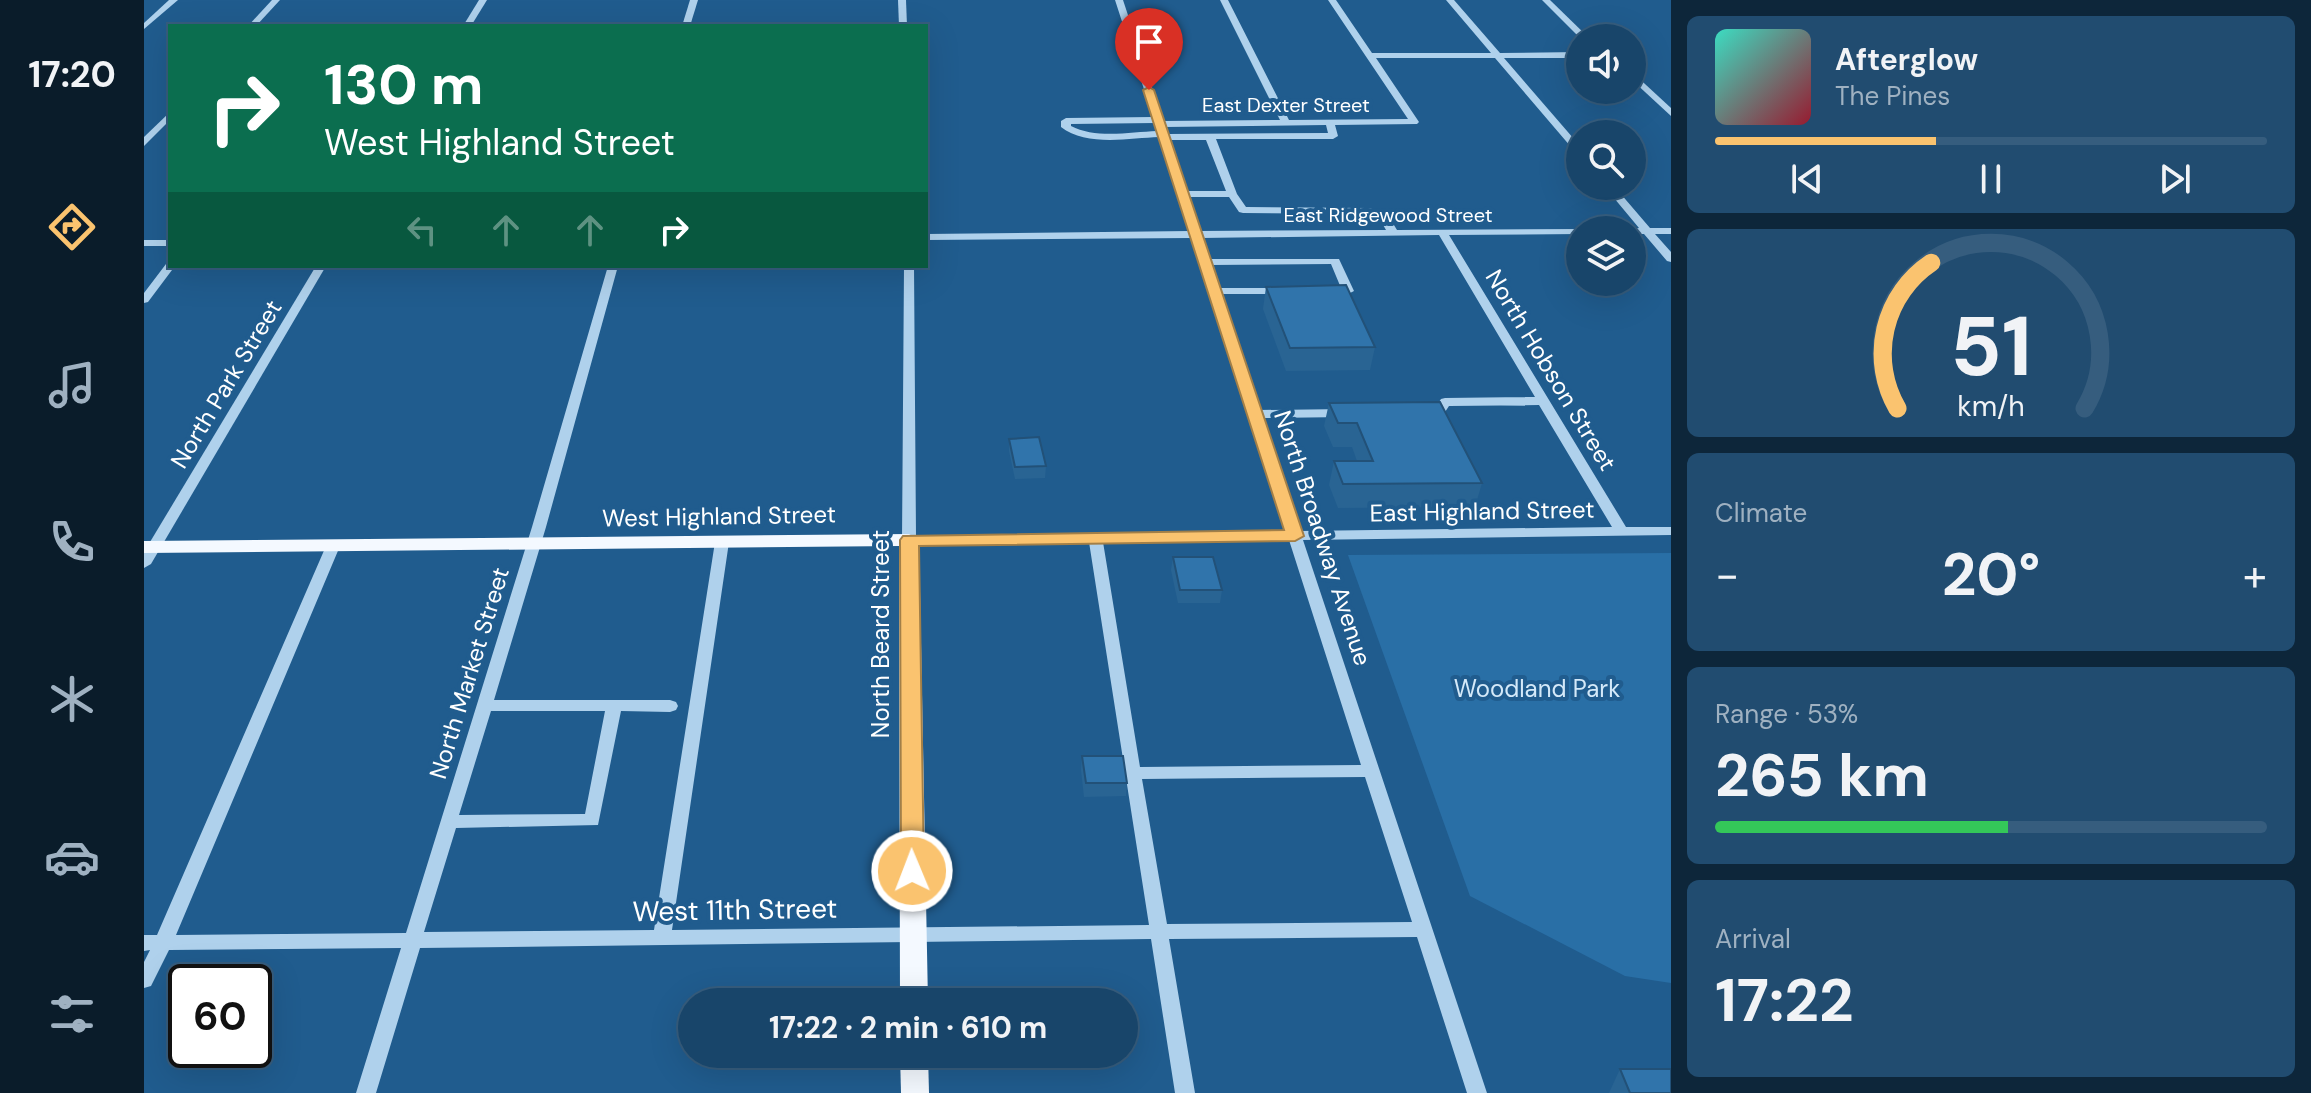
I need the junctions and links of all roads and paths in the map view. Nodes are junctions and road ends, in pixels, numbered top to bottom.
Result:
1 (174, 0) edge
2 (276, 0) edge
3 (483, 0) edge
4 (694, 0) edge
5 (902, 0) edge
6 (1119, 0) edge
7 (1224, 0) edge
8 (1332, 0) edge
9 (1450, 0) edge
10 (1546, 0) edge
11 (254, 24) edge
12 (468, 24) edge
13 (687, 24) edge
14 (903, 24) edge
15 (1571, 24) edge
16 (144, 27) edge
17 (1498, 55) junction
18 (1566, 55) edge
19 (1370, 56) junction
20 (1646, 87) edge
21 (1666, 103) edge
22 (1671, 113) edge
23 (168, 117) edge
24 (1330, 122) junction
25 (1286, 123) junction
26 (1161, 129) junction
27 (1566, 135) edge
28 (1210, 137) junction
29 (144, 143) edge
30 (1183, 194) junction
31 (1232, 194) junction
32 (1621, 200) edge
33 (1566, 231) edge
34 (1647, 231) junction
35 (1671, 231) edge
36 (1393, 232) junction
37 (1442, 232) junction
38 (1196, 234) junction
39 (928, 237) edge
40 (144, 243) edge
41 (168, 243) edge
42 (1671, 259) edge
43 (1205, 262) junction
44 (168, 268) edge
45 (320, 268) edge
46 (612, 268) edge
47 (909, 268) edge
48 (1215, 291) junction
49 (1288, 291) edge
50 (1318, 291) edge
51 (144, 300) edge
52 (1543, 401) junction
53 (1363, 413) edge
54 (1409, 413) edge
55 (1254, 414) junction
56 (1621, 531) junction
57 (1671, 531) edge
58 (1295, 536) junction
59 (1095, 538) junction
60 (909, 540) junction
61 (722, 542) junction
62 (534, 544) junction
63 (333, 546) junction
64 (148, 553) edge
65 (484, 705) junction
66 (614, 705) junction
67 (670, 706) dead end
68 (1372, 771) junction
69 (1133, 773) junction
70 (448, 822) junction
71 (1423, 929) junction
72 (1160, 932) junction
73 (913, 936) junction
74 (662, 938) junction
75 (411, 942) junction
76 (154, 943) edge
77 (144, 980) edge
78 (914, 988) edge
79 (914, 1068) edge
80 (366, 1093) edge
81 (915, 1093) edge
82 (1185, 1093) edge
83 (1477, 1093) edge

1 - 16 street
2 - 11 street
3 - 12 street
4 - 13 street
5 - 14 street
6 - 26 street, North Broadway Avenue
7 - 25 street
8 - 19 street
9 - 17 street
10 - 15 street
17 - 18 street
17 - 19 street
17 - 27 street
19 - 24 street, East Dexter Street
20 - 21 street
21 - 22 street
23 - 29 street
24 - 25 street, East Dexter Street
24 - 28 street
25 - 26 street, East Dexter Street
26 - 26 street
26 - 28 street
26 - 30 street, North Broadway Avenue
28 - 31 street
30 - 31 street
30 - 38 street, North Broadway Avenue
31 - 36 street
32 - 34 street
33 - 37 street, East Ridgewood Street
34 - 35 street
34 - 42 street
36 - 37 street, East Ridgewood Street
36 - 38 street, East Ridgewood Street
37 - 52 street, North Hobson Street
38 - 39 street, East Ridgewood Street
38 - 43 street, North Broadway Avenue
40 - 41 street
43 - 48 street, North Broadway Avenue
43 - 50 street
44 - 51 street
45 - 64 street, North Park Street
46 - 62 street, North Market Street
47 - 60 street, North Beard Street
48 - 49 street
48 - 55 street, North Broadway Avenue
52 - 54 street
52 - 56 street, North Hobson Street
53 - 55 street
55 - 58 street, North Broadway Avenue
56 - 57 street, East Highland Street
56 - 58 street, East Highland Street
58 - 59 street, West Highland Street
58 - 68 street, North Broadway Avenue
59 - 60 street, West Highland Street
59 - 69 street
60 - 61 main road, West Highland Street
60 - 73 main road, North Beard Street
61 - 62 main road, West Highland Street
61 - 74 street
62 - 63 main road, West Highland Street
62 - 65 street, North Market Street
63 - 64 main road, West Highland Street
63 - 76 street
65 - 66 street
65 - 70 street, North Market Street
66 - 67 street
66 - 70 street
68 - 69 street
68 - 71 street, North Broadway Avenue
69 - 72 street
70 - 75 street, North Market Street
71 - 72 street, West 11th Street
71 - 83 street, North Broadway Avenue
72 - 73 street, West 11th Street
72 - 82 street
73 - 74 street, West 11th Street
73 - 78 main road, North Beard Street
74 - 75 street, West 11th Street
75 - 76 street, West 11th Street
75 - 80 street, North Market Street
76 - 77 street
79 - 81 main road

